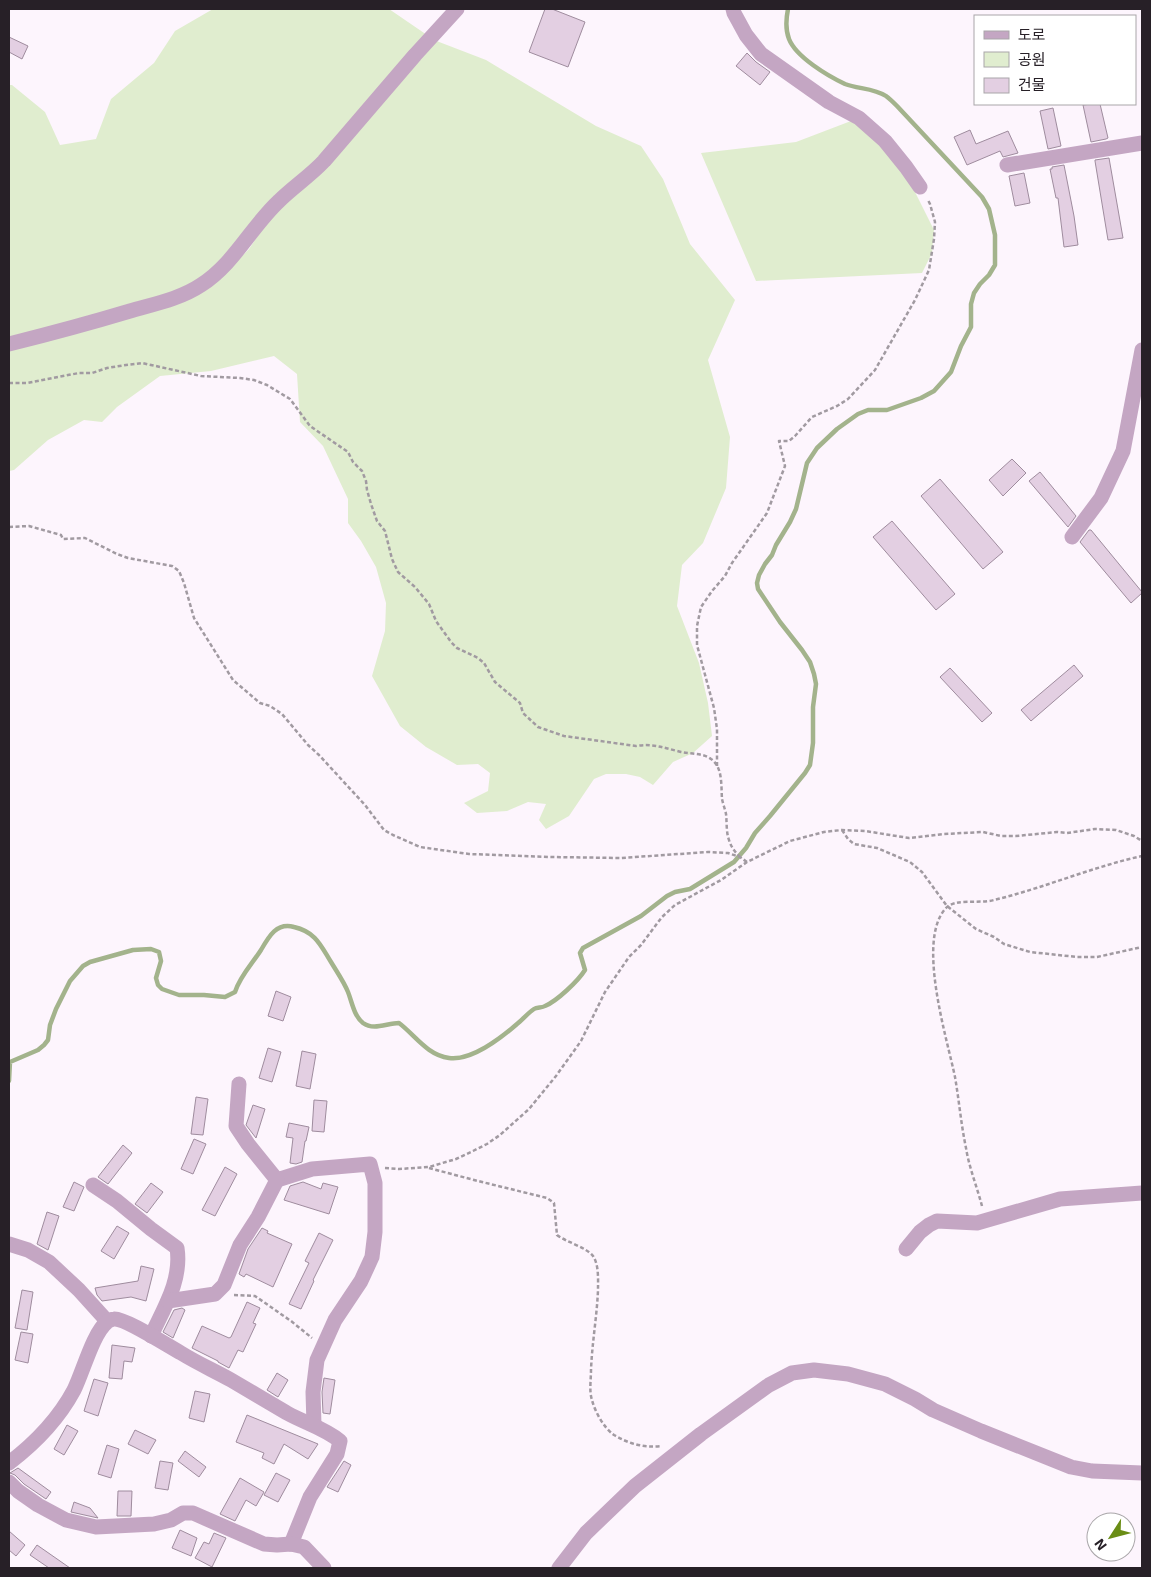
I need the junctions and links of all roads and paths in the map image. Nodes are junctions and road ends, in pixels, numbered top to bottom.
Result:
1 (457, 9) edge
2 (733, 9) edge
3 (1142, 143) edge
4 (1007, 165) dead end
5 (920, 187) joint
6 (9, 344) edge
7 (1142, 350) edge
8 (9, 383) edge
9 (9, 527) edge
10 (1072, 536) dead end
11 (717, 768) junction
12 (842, 830) junction
13 (1142, 841) edge
14 (740, 856) junction
15 (1142, 856) edge
16 (747, 862) junction
17 (947, 906) junction
18 (1142, 947) edge
19 (239, 1084) dead end
20 (370, 1164) junction
21 (429, 1167) junction
22 (277, 1180) junction
23 (93, 1185) dead end
24 (1142, 1193) edge
25 (985, 1220) junction
26 (9, 1244) edge
27 (906, 1249) dead end
28 (215, 1294) junction
29 (168, 1301) junction
30 (107, 1321) junction
31 (151, 1336) junction
32 (323, 1347) junction
33 (314, 1426) junction
34 (667, 1446) dead end
35 (9, 1463) edge
36 (1142, 1473) edge
37 (9, 1482) edge
38 (291, 1544) junction
39 (324, 1568) edge
40 (559, 1568) edge

1 - 6 street
2 - 5 street
3 - 4 street
5 - 11 path
7 - 10 street
8 - 11 path
9 - 14 path
11 - 14 path
12 - 13 path
12 - 16 path
12 - 17 path
14 - 16 path
15 - 17 path
16 - 21 path
17 - 18 path
17 - 25 path
19 - 22 street
20 - 21 path
20 - 22 street
20 - 32 street
21 - 34 path
22 - 28 street
23 - 29 street
24 - 25 street
25 - 27 street
26 - 30 street
28 - 29 street
28 - 32 path
29 - 31 street
30 - 31 street
30 - 35 street
31 - 33 street
32 - 33 street
33 - 38 street
36 - 40 street
37 - 38 street
38 - 39 street

